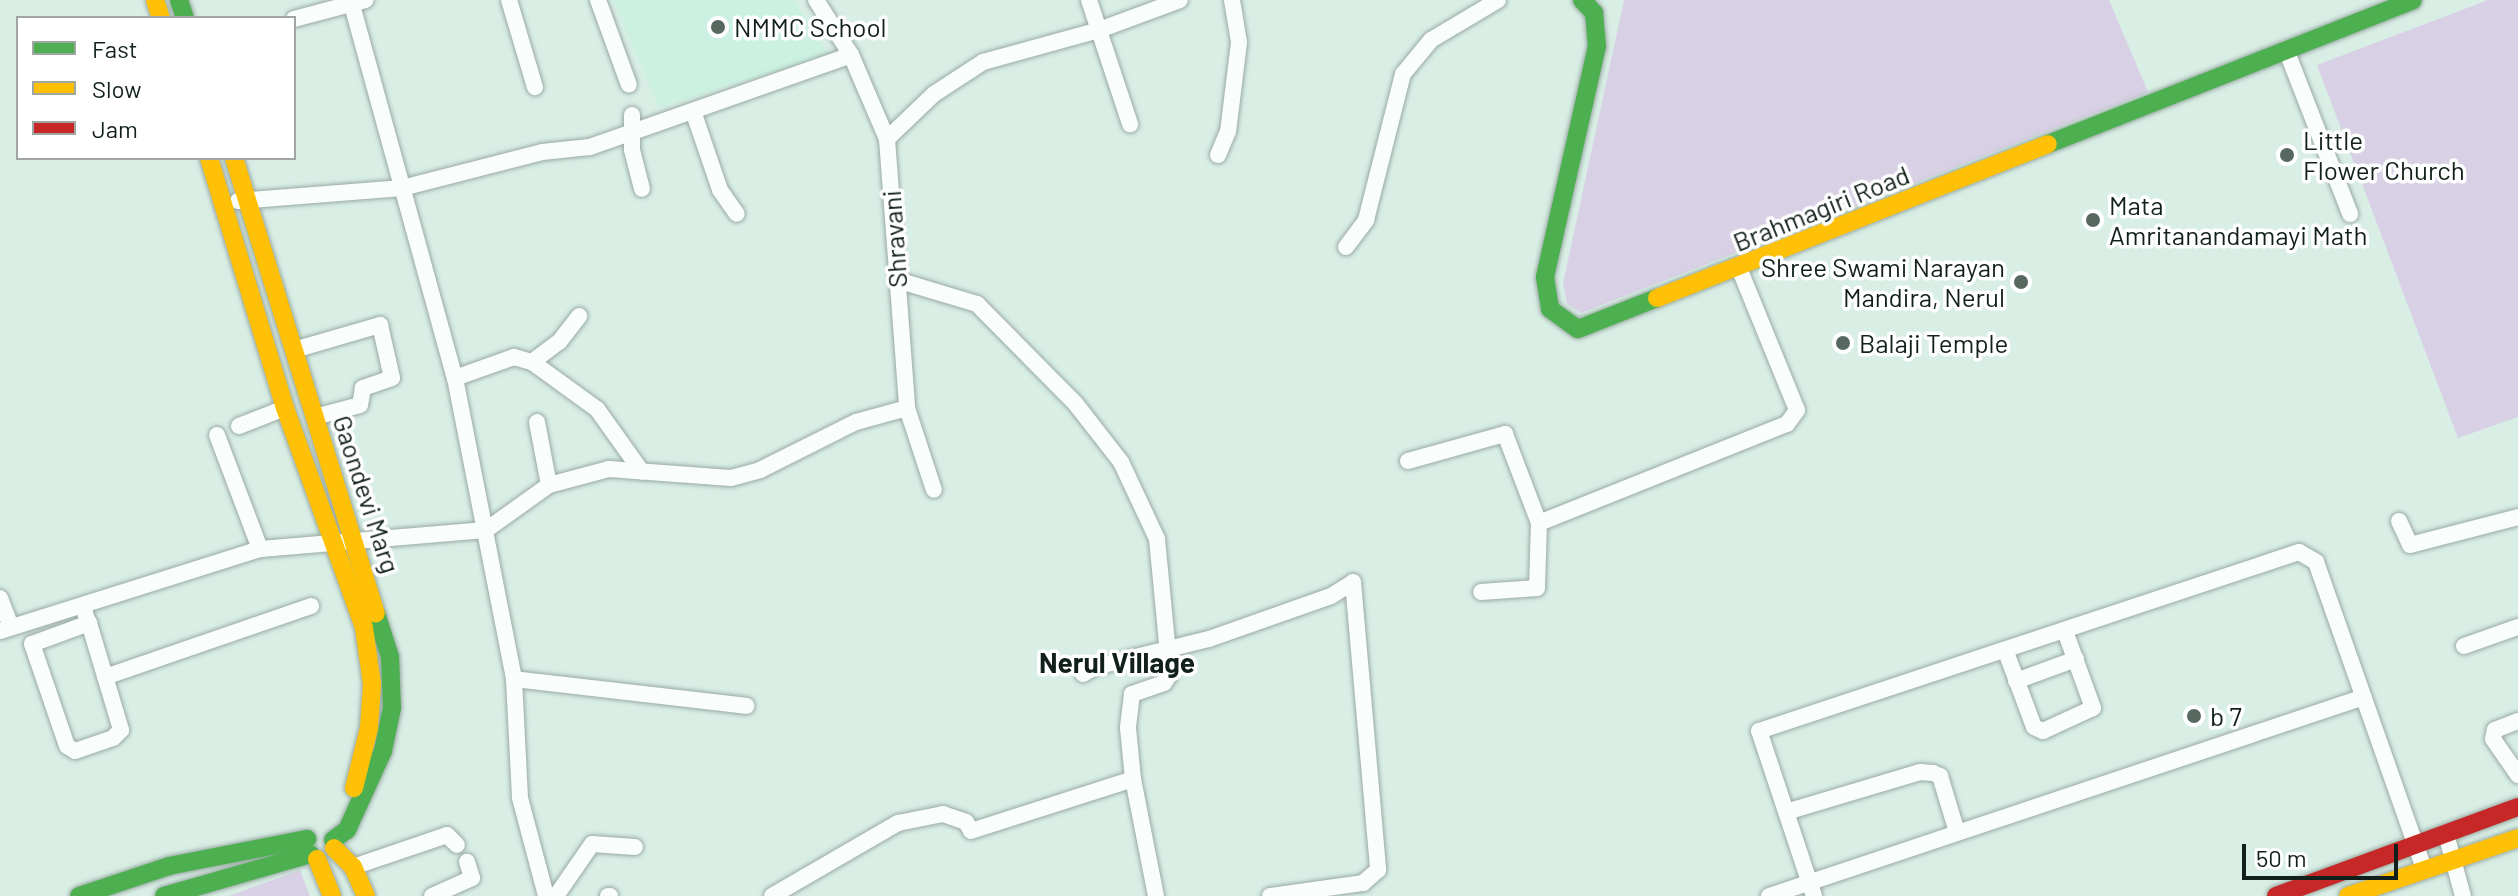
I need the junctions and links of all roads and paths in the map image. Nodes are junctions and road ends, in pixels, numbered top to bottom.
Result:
1 (509, 0) edge
2 (598, 0) edge
3 (816, 0) edge
4 (1089, 0) edge
5 (1232, 0) edge
6 (1498, 0) edge
7 (1582, 0) edge
8 (2413, 0) edge
9 (1170, 1) edge
10 (352, 2) edge
11 (313, 7) edge
12 (296, 18) edge
13 (1099, 30) junction
14 (2287, 52) junction
15 (851, 55) junction
16 (629, 85) dead end
17 (535, 87) dead end
18 (693, 111) junction
19 (633, 123) junction
20 (1130, 124) dead end
21 (887, 139) junction
22 (1218, 155) dead end
23 (210, 160) edge
24 (235, 160) edge
25 (402, 188) junction
26 (642, 189) dead end
27 (248, 199) junction
28 (225, 205) junction
29 (737, 214) dead end
30 (2350, 214) dead end
31 (1346, 247) dead end
32 (1739, 268) junction
33 (897, 280) junction
34 (579, 316) dead end
35 (294, 350) junction
36 (532, 362) junction
37 (455, 378) junction
38 (285, 408) junction
39 (907, 408) junction
40 (315, 417) junction
41 (537, 422) dead end
42 (239, 426) dead end
43 (217, 435) dead end
44 (1408, 461) dead end
45 (642, 472) junction
46 (549, 485) junction
47 (934, 490) dead end
48 (2518, 517) edge
49 (2399, 521) dead end
50 (1539, 523) junction
51 (486, 530) junction
52 (331, 541) junction
53 (352, 541) junction
54 (260, 549) junction
55 (1481, 592) dead end
56 (0, 598) edge
57 (83, 605) junction
58 (311, 606) dead end
59 (89, 623) junction
60 (2518, 627) edge
61 (6, 629) edge
62 (2065, 631) junction
63 (2464, 646) dead end
64 (1167, 647) junction
65 (2006, 652) junction
66 (2076, 659) junction
67 (1083, 674) dead end
68 (105, 677) junction
69 (514, 679) junction
70 (2016, 681) junction
71 (2364, 697) junction
72 (746, 706) dead end
73 (2518, 721) edge
74 (2518, 775) edge
75 (1133, 779) junction
76 (2518, 807) edge
77 (1786, 812) junction
78 (1957, 832) junction
79 (2446, 834) junction
80 (2518, 838) edge
81 (331, 840) junction
82 (2417, 843) junction
83 (457, 845) dead end
84 (635, 847) dead end
85 (311, 850) junction
86 (2453, 860) junction
87 (467, 862) dead end
88 (353, 867) junction
89 (2424, 869) junction
90 (1812, 889) edge
91 (79, 896) edge
92 (164, 896) edge
93 (332, 896) edge
94 (366, 896) edge
95 (432, 896) edge
96 (546, 896) edge
97 (556, 896) edge
98 (772, 896) edge
99 (1156, 896) edge
100 (1270, 896) edge
101 (1769, 896) edge
102 (2276, 896) edge
103 (2348, 896) edge
104 (2463, 896) edge

1 - 17 street
2 - 16 street
3 - 15 street, Shravani
4 - 13 street
5 - 22 street
6 - 31 street
7 - 32 main road, Brahmagiri Road
8 - 14 main road, Brahmagiri Road
9 - 13 street
10 - 11 street
10 - 25 street
11 - 12 street
13 - 20 street
13 - 21 street
14 - 30 street
14 - 32 main road, Brahmagiri Road
15 - 18 street
15 - 21 street, Shravani
18 - 19 street
18 - 29 street
19 - 25 street
19 - 26 street
21 - 33 street, Shravani
23 - 28 main road, Gaondevi Marg
24 - 27 main road, Gaondevi Marg
25 - 27 street
25 - 37 street
27 - 28 street
27 - 35 main road, Gaondevi Marg
28 - 38 main road, Gaondevi Marg
32 - 50 street
33 - 39 street, Shravani
33 - 64 street
34 - 36 street
35 - 40 main road, Gaondevi Marg
35 - 40 street
36 - 37 street
36 - 45 street
37 - 51 street
38 - 42 street
38 - 52 main road, Gaondevi Marg
39 - 45 street
39 - 47 street, Shravani
40 - 53 main road, Gaondevi Marg
41 - 46 street
43 - 54 street
44 - 50 street
45 - 46 street
46 - 51 street
48 - 49 street
50 - 55 street
51 - 53 street
51 - 69 street
52 - 53 street
52 - 54 street
52 - 81 main road, Gaondevi Marg
53 - 81 main road, Gaondevi Marg
54 - 57 street
56 - 61 street
57 - 59 street
57 - 61 street
58 - 68 street
59 - 68 street
59 - 68 street
60 - 63 street
62 - 65 street
62 - 66 street
62 - 71 street
64 - 67 street
64 - 75 street
64 - 100 street
65 - 70 street
65 - 77 street
66 - 70 street
66 - 70 street
69 - 72 street
69 - 96 street
71 - 78 street
71 - 82 street
73 - 74 street
75 - 98 street
75 - 99 street
76 - 79 main road
77 - 78 street
77 - 90 street
78 - 90 street
79 - 82 main road
79 - 86 street
80 - 86 main road
81 - 85 main road
81 - 85 main road
81 - 88 main road
82 - 89 street
82 - 102 main road
83 - 88 street
84 - 97 street
85 - 91 main road
85 - 92 main road
85 - 93 main road
86 - 89 main road
86 - 104 street
87 - 95 street
88 - 94 main road
89 - 103 main road
90 - 101 street

